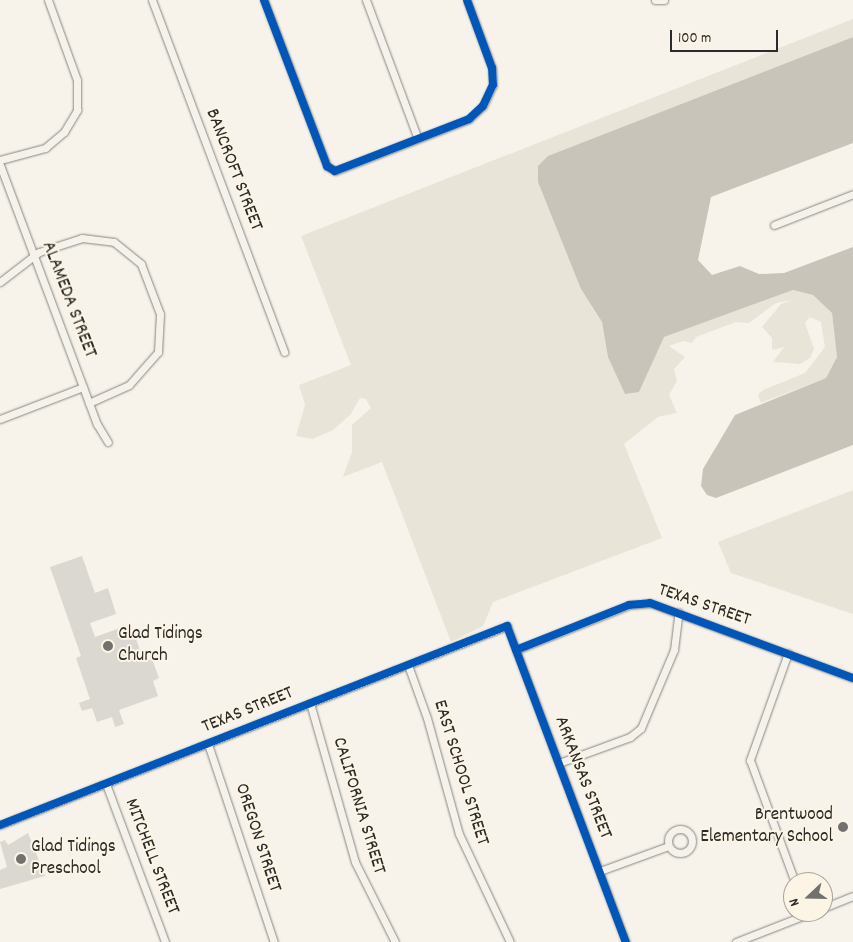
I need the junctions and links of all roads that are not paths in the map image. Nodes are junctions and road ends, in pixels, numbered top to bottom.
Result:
1 (48, 0) edge
2 (152, 0) edge
3 (264, 0) edge
4 (366, 0) edge
5 (467, 0) edge
6 (655, 0) edge
7 (664, 0) edge
8 (418, 139) junction
9 (0, 160) edge
10 (0, 165) edge
11 (853, 194) edge
12 (774, 225) dead end
13 (34, 256) junction
14 (0, 282) edge
15 (284, 352) dead end
16 (83, 387) junction
17 (89, 403) junction
18 (0, 419) edge
19 (108, 442) dead end
20 (680, 612) junction
21 (507, 626) joint
22 (516, 650) junction
23 (788, 653) junction
24 (408, 665) junction
25 (853, 678) edge
26 (310, 703) junction
27 (208, 744) junction
28 (559, 763) junction
29 (106, 784) junction
30 (0, 825) edge
31 (666, 847) dead end
32 (600, 871) junction
33 (790, 872) edge
34 (853, 896) edge
35 (833, 904) edge
36 (786, 922) edge
37 (165, 942) edge
38 (274, 942) edge
39 (395, 942) edge
40 (510, 942) edge
41 (626, 942) edge
42 (736, 942) edge

1 - 9 street
2 - 15 street, BANCROFT STREET
3 - 8 street
4 - 8 street
5 - 8 street
6 - 7 street
10 - 13 street, ALAMEDA STREET
11 - 12 street
13 - 14 street
13 - 16 street, ALAMEDA STREET
13 - 17 street
16 - 17 street, ALAMEDA STREET
16 - 18 street
17 - 19 street, ALAMEDA STREET
20 - 22 street, TEXAS STREET
20 - 23 street, TEXAS STREET
20 - 28 street
21 - 22 street, ARKANSAS STREET
21 - 24 street, TEXAS STREET
22 - 28 street, ARKANSAS STREET
23 - 25 street, TEXAS STREET
23 - 33 street
24 - 26 street, TEXAS STREET
24 - 40 street, EAST SCHOOL STREET
26 - 27 street, TEXAS STREET
26 - 39 street, CALIFORNIA STREET
27 - 29 street, TEXAS STREET
27 - 38 street, OREGON STREET
28 - 32 street, ARKANSAS STREET
29 - 30 street, TEXAS STREET
29 - 37 street, MITCHELL STREET
31 - 32 street
32 - 41 street, ARKANSAS STREET
34 - 35 street
36 - 42 street

